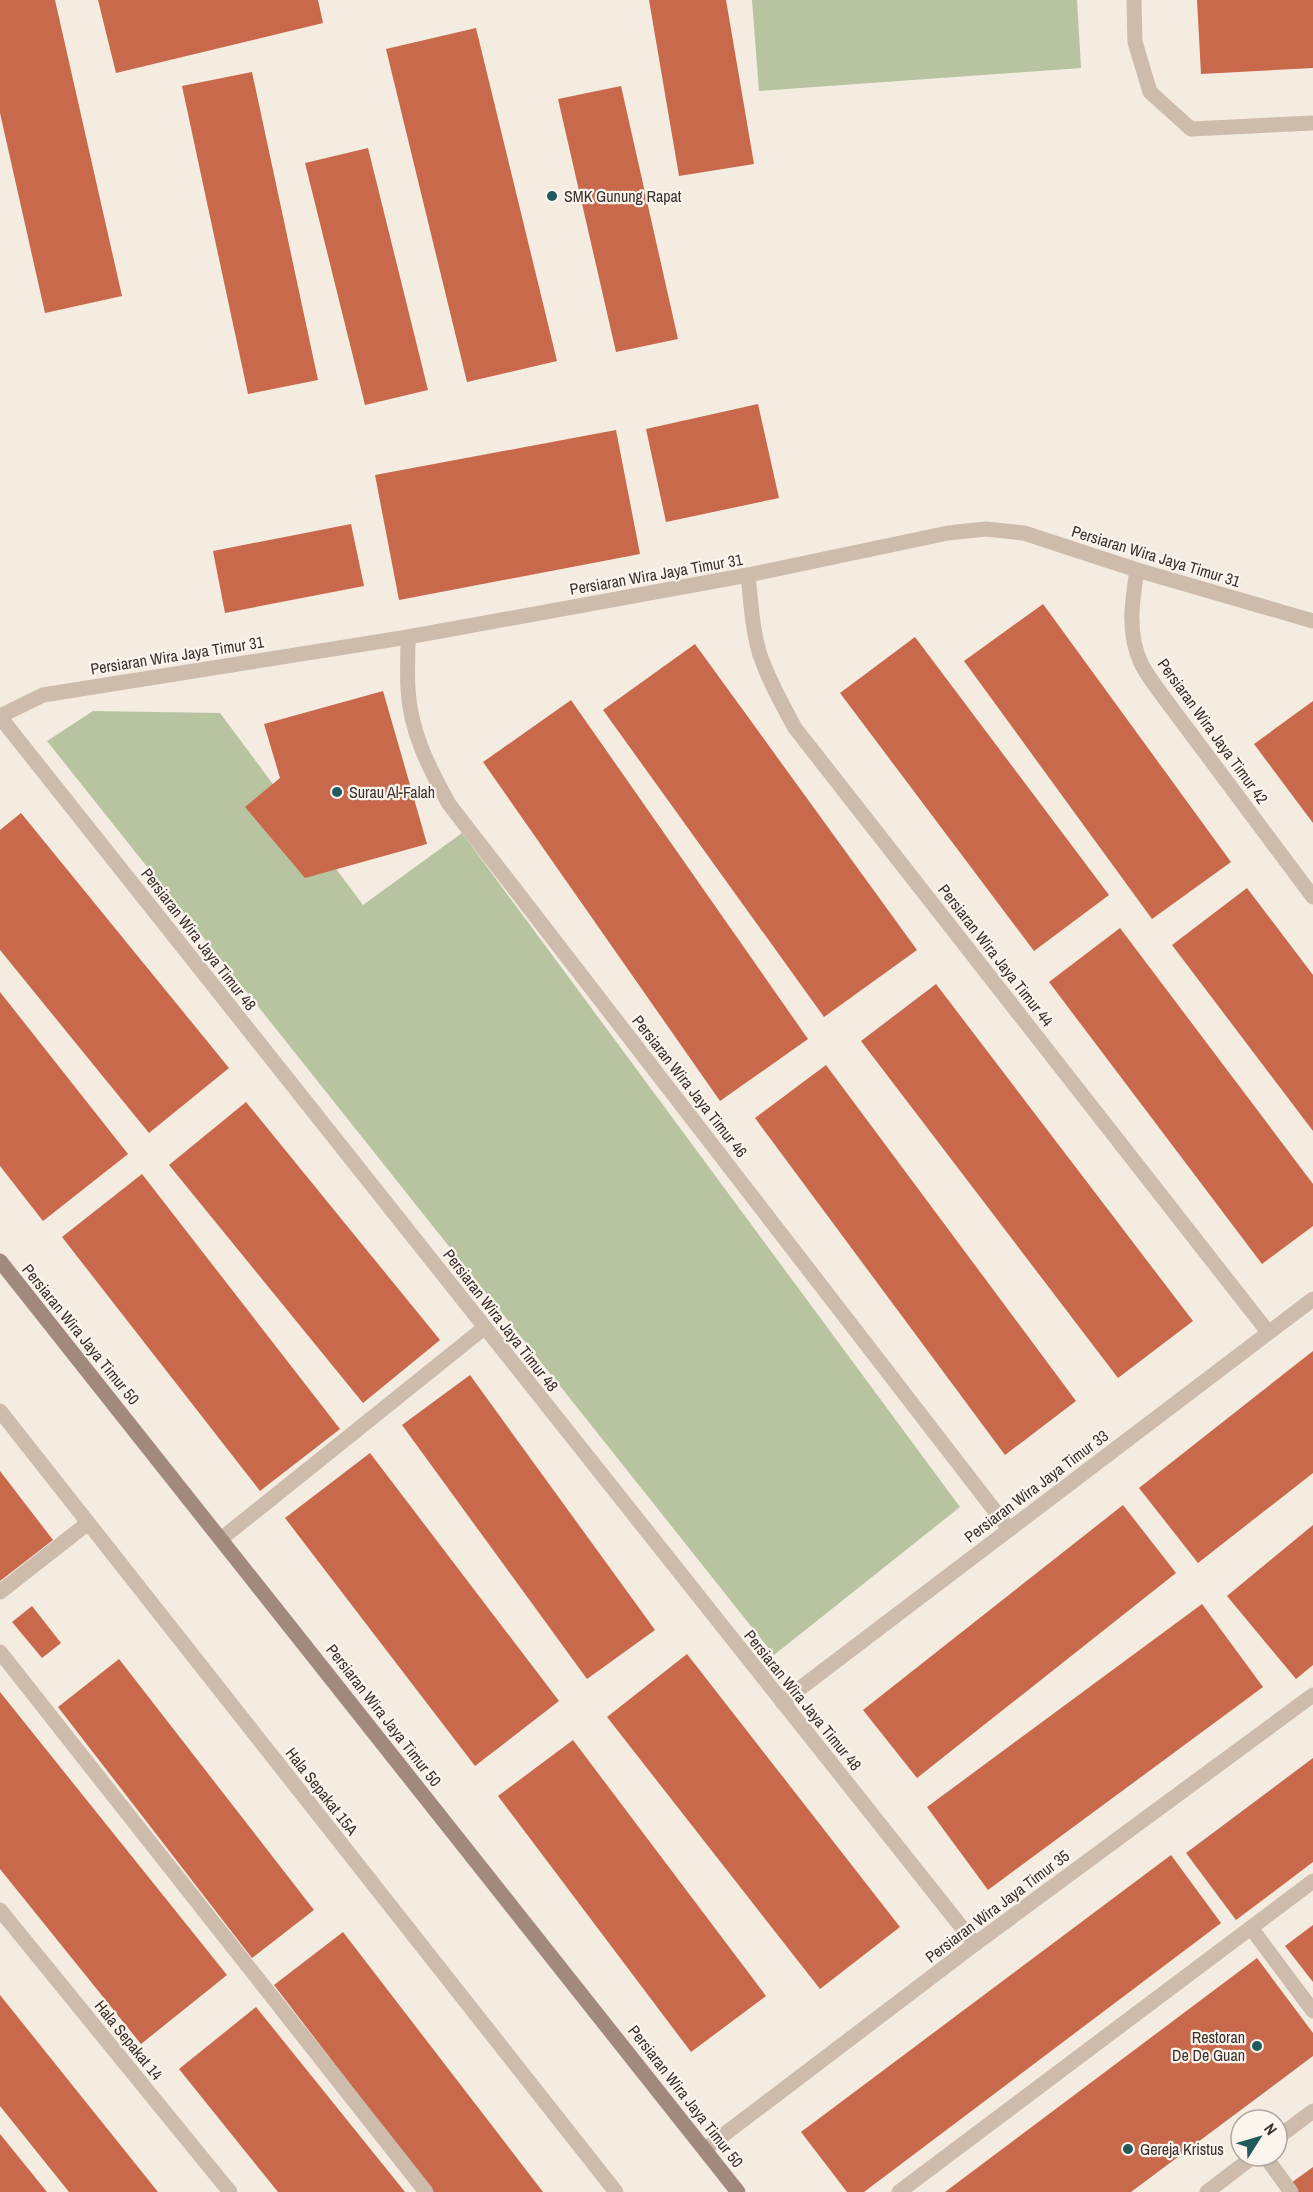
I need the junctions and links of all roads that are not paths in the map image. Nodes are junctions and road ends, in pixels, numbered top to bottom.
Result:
1 (1134, 0) edge
2 (1313, 123) edge
3 (1137, 570) junction
4 (748, 575) junction
5 (1313, 621) edge
6 (408, 637) junction
7 (0, 716) edge
8 (1313, 897) edge
9 (0, 1261) edge
10 (1313, 1299) edge
11 (484, 1328) junction
12 (1268, 1332) junction
13 (0, 1411) edge
14 (88, 1523) junction
15 (1009, 1529) junction
16 (221, 1539) junction
17 (0, 1592) edge
18 (0, 1652) edge
19 (1313, 1695) edge
20 (782, 1702) junction
21 (1313, 1881) edge
22 (0, 1910) edge
23 (1251, 1928) junction
24 (975, 1944) junction
25 (1313, 2011) edge
26 (1313, 2111) edge
27 (1289, 2129) edge
28 (705, 2149) junction
29 (1238, 2168) edge
30 (1274, 2168) edge
31 (230, 2192) edge
32 (426, 2192) edge
33 (616, 2192) edge
34 (738, 2192) edge
35 (899, 2192) edge
36 (1207, 2192) edge
37 (1291, 2192) edge

1 - 2 street
3 - 4 street, Persiaran Wira Jaya Timur 31
3 - 5 street, Persiaran Wira Jaya Timur 31
3 - 8 street, Persiaran Wira Jaya Timur 42
4 - 6 street, Persiaran Wira Jaya Timur 31
4 - 12 street, Persiaran Wira Jaya Timur 44
6 - 7 street, Persiaran Wira Jaya Timur 31
6 - 15 street, Persiaran Wira Jaya Timur 46
7 - 11 street, Persiaran Wira Jaya Timur 48
9 - 16 street, Persiaran Wira Jaya Timur 50
10 - 12 street, Persiaran Wira Jaya Timur 33
11 - 16 street
11 - 20 street, Persiaran Wira Jaya Timur 48
12 - 15 street, Persiaran Wira Jaya Timur 33
13 - 14 street, Hala Sepakat 15A
14 - 17 street
14 - 33 street, Hala Sepakat 15A
15 - 20 street, Persiaran Wira Jaya Timur 33
16 - 28 street, Persiaran Wira Jaya Timur 50
18 - 32 street
19 - 24 street, Persiaran Wira Jaya Timur 35
20 - 24 street, Persiaran Wira Jaya Timur 48
21 - 23 street
22 - 31 street, Hala Sepakat 14
23 - 25 street
23 - 35 street
24 - 28 street, Persiaran Wira Jaya Timur 35
26 - 27 street
28 - 34 street, Persiaran Wira Jaya Timur 50
29 - 36 street
30 - 37 street

